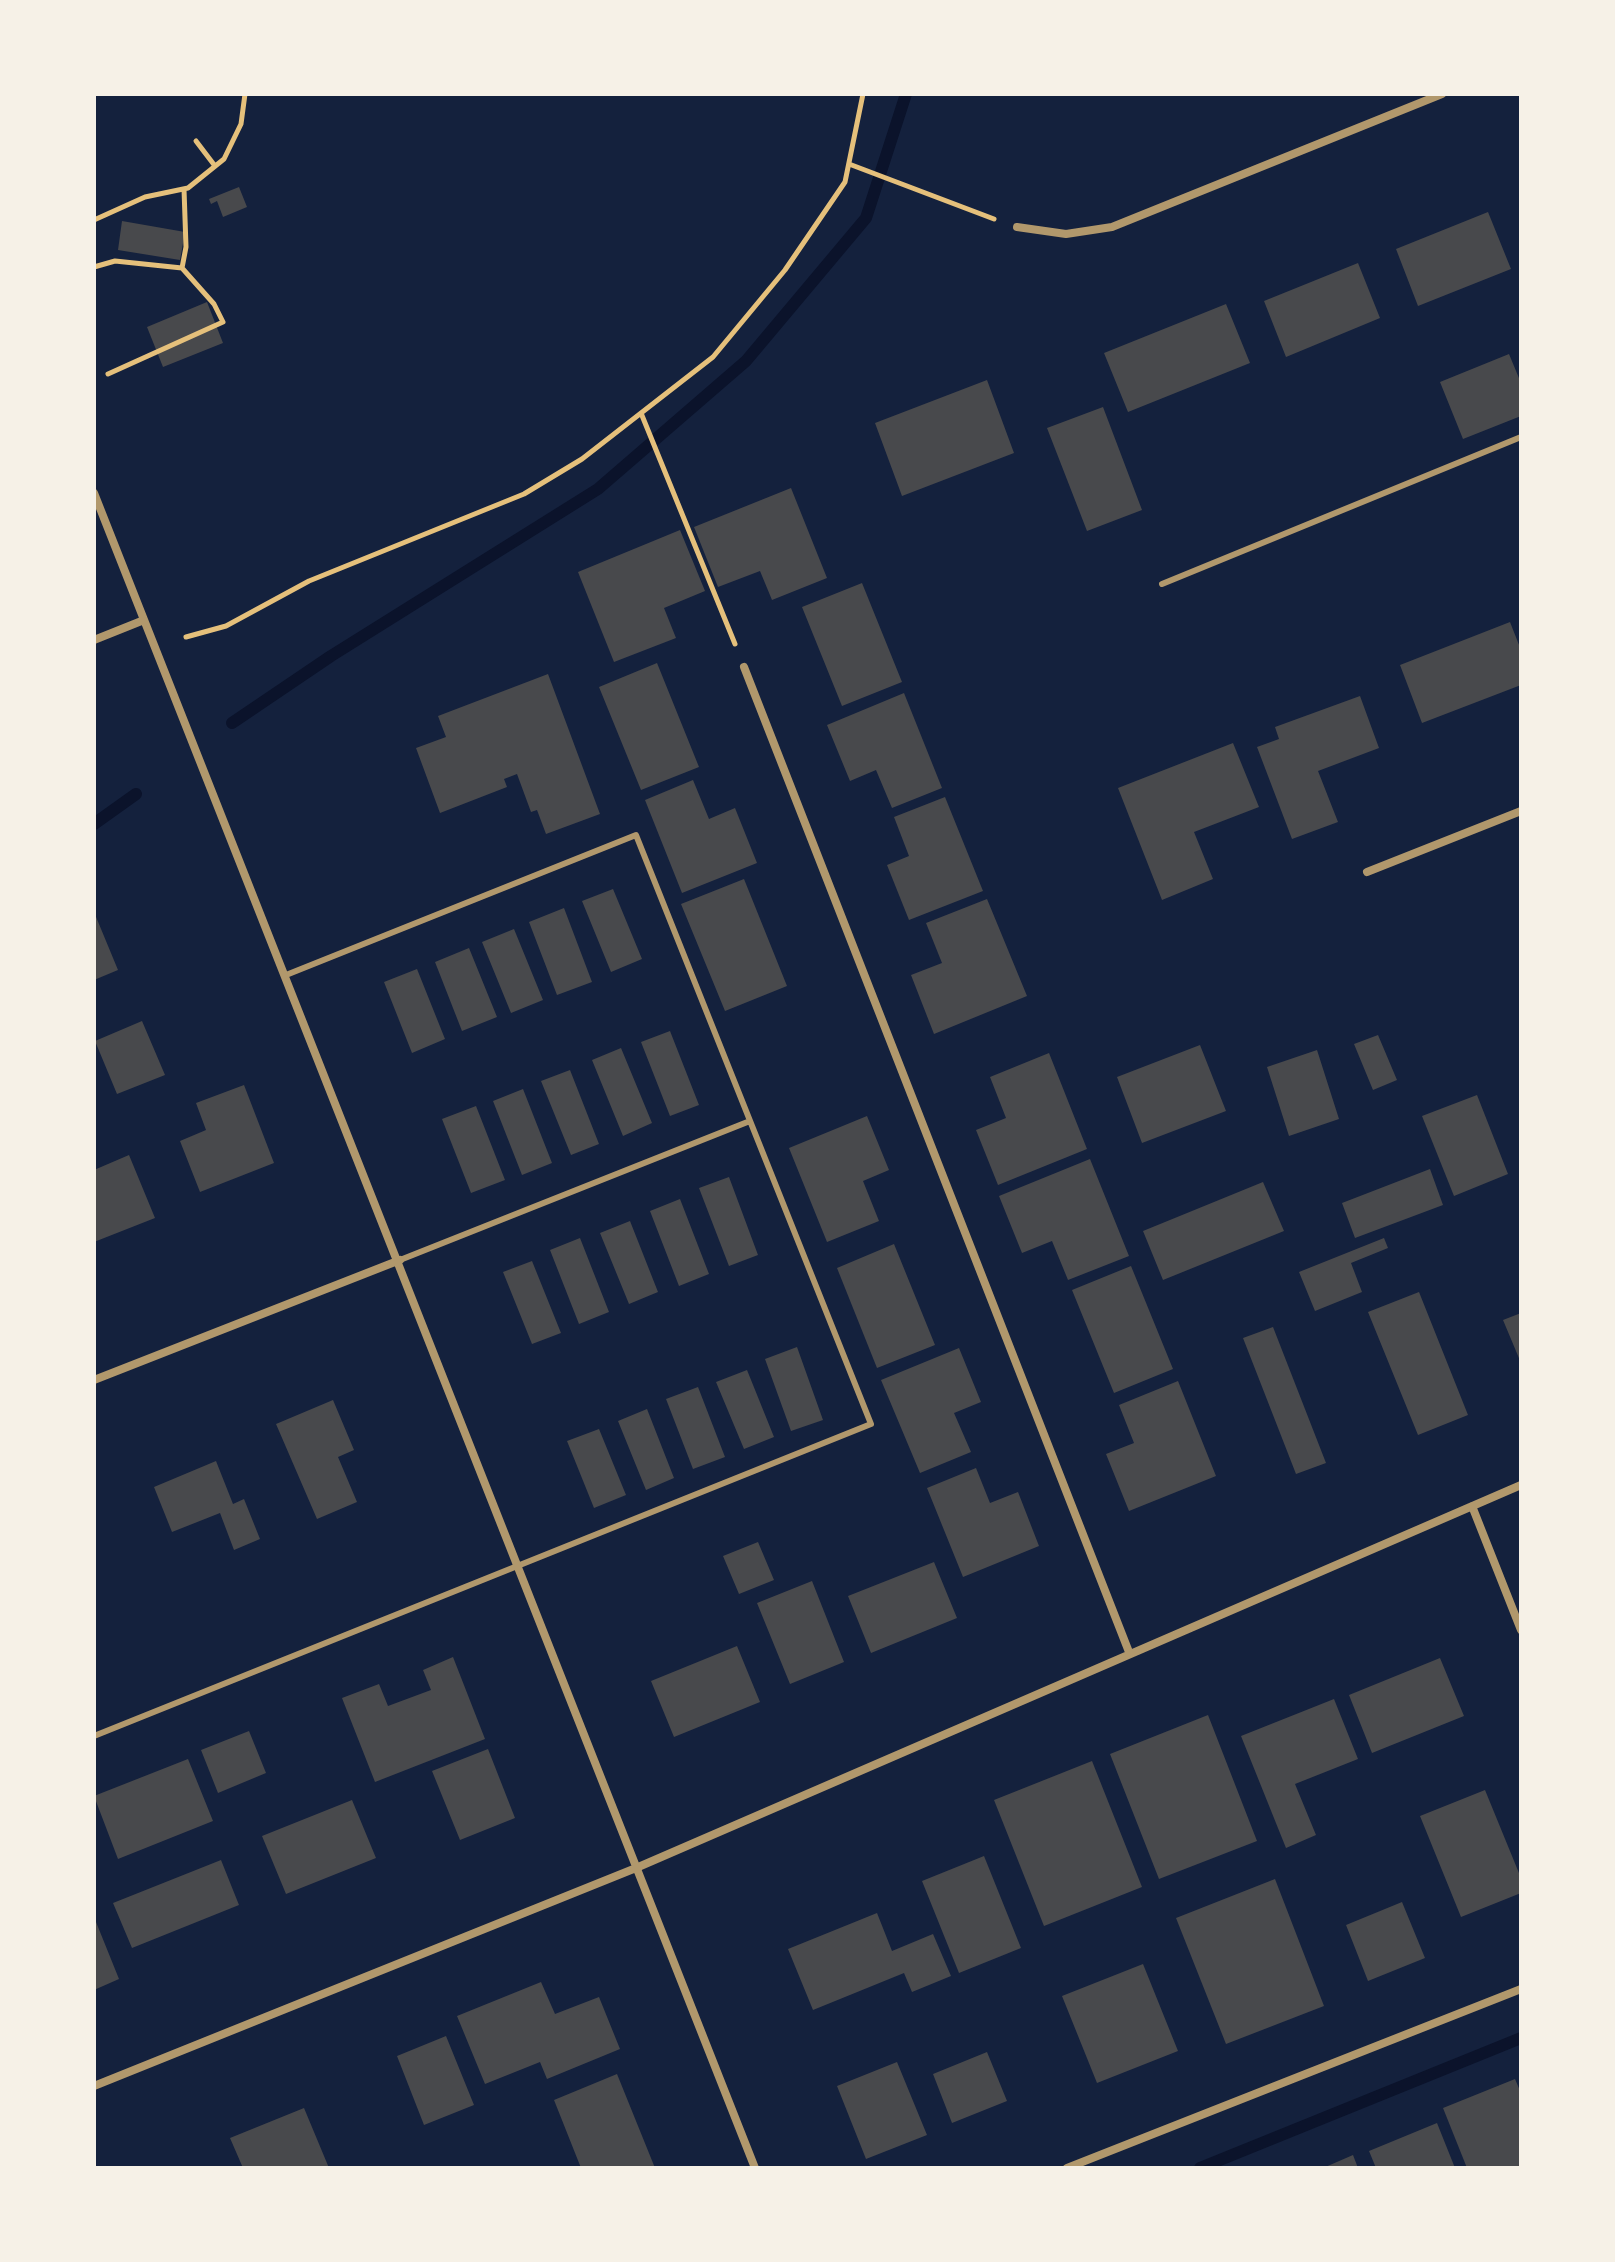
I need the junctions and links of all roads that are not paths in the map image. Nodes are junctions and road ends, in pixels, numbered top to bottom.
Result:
1 (1442, 94) edge
2 (1017, 227) road end
3 (1521, 437) edge
4 (94, 493) edge
5 (1162, 584) dead end
6 (144, 620) junction
7 (94, 640) edge
8 (744, 667) road end
9 (1521, 811) edge
10 (1367, 872) dead end
11 (286, 975) junction
12 (750, 1121) junction
13 (400, 1260) junction
14 (94, 1380) edge
15 (1521, 1485) edge
16 (1472, 1506) junction
17 (518, 1565) junction
18 (1521, 1630) edge
19 (1129, 1652) junction
20 (94, 1736) edge
21 (636, 1868) junction
22 (1521, 1989) edge
23 (94, 2086) edge
24 (755, 2168) edge
25 (1067, 2168) edge

1 - 2 street
3 - 5 lane
4 - 6 street
6 - 7 street
6 - 11 street
8 - 19 street
9 - 10 street
11 - 12 lane
11 - 13 street
12 - 13 lane
12 - 17 lane
13 - 14 street
13 - 17 street
15 - 16 street
16 - 18 street
16 - 19 street
17 - 20 lane
17 - 21 street
19 - 21 street
21 - 23 street
21 - 24 street
22 - 25 street

